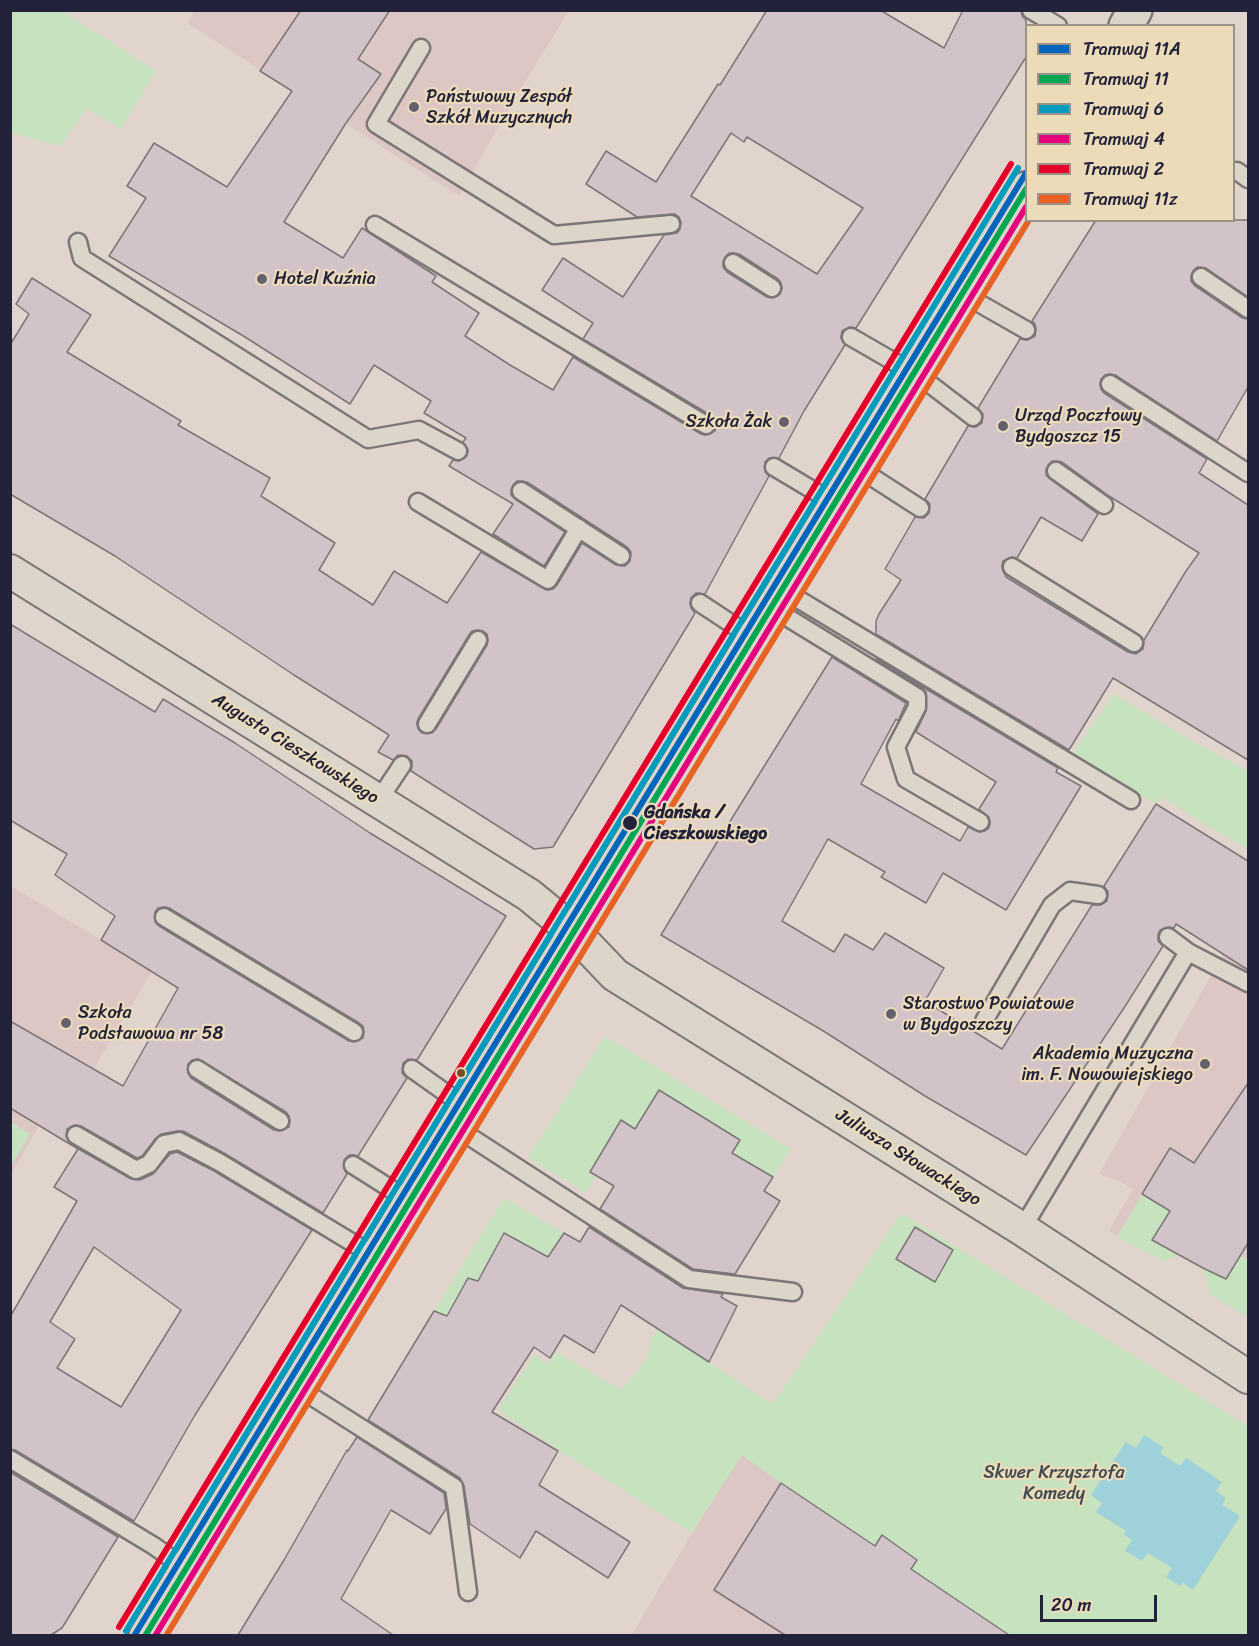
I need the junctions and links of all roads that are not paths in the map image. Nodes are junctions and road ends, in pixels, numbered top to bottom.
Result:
1 (1031, 10) edge
2 (1135, 10) edge
3 (1055, 24) edge
4 (1127, 24) edge
5 (422, 48) dead end
6 (1025, 191) edge
7 (671, 224) dead end
8 (375, 225) dead end
9 (78, 242) dead end
10 (733, 263) dead end
11 (1201, 278) dead end
12 (772, 288) dead end
13 (963, 294) junction
14 (1248, 309) edge
15 (1026, 330) dead end
16 (850, 337) dead end
17 (915, 374) junction
18 (1110, 384) dead end
19 (973, 417) dead end
20 (706, 425) dead end
21 (458, 451) dead end
22 (774, 467) dead end
23 (858, 468) junction
24 (1056, 471) dead end
25 (1248, 473) edge
26 (521, 491) dead end
27 (418, 502) dead end
28 (836, 504) junction
29 (1104, 505) dead end
30 (920, 508) dead end
31 (579, 528) junction
32 (621, 556) dead end
33 (1012, 567) dead end
34 (10, 571) edge
35 (778, 599) junction
36 (700, 603) dead end
37 (753, 638) junction
38 (478, 640) dead end
39 (1134, 643) dead end
40 (427, 724) dead end
41 (402, 765) dead end
42 (1131, 800) dead end
43 (378, 801) junction
44 (980, 822) dead end
45 (1098, 895) dead end
46 (164, 917) dead end
47 (574, 932) junction
48 (1168, 938) dead end
49 (1188, 952) junction
50 (1248, 983) edge
51 (984, 1021) dead end
52 (354, 1032) dead end
53 (197, 1069) dead end
54 (412, 1069) dead end
55 (461, 1118) junction
56 (280, 1122) dead end
57 (76, 1135) dead end
58 (353, 1165) dead end
59 (410, 1202) junction
60 (1022, 1229) junction
61 (376, 1257) junction
62 (793, 1292) dead end
63 (1248, 1377) edge
64 (297, 1387) junction
65 (10, 1459) edge
66 (186, 1569) junction
67 (468, 1592) dead end
68 (146, 1635) edge

1 - 3 lane
2 - 4 street
5 - 7 lane
6 - 13 street
8 - 20 lane
9 - 21 lane
10 - 12 lane
11 - 14 lane
13 - 15 lane
13 - 17 street
16 - 17 lane
17 - 19 lane
17 - 23 street
18 - 25 lane
22 - 28 lane
23 - 28 street
23 - 30 lane
24 - 29 lane
26 - 31 lane
27 - 31 lane
28 - 35 street
31 - 32 lane
33 - 39 lane
34 - 43 street, Augusta Cieszkowskiego
35 - 37 street
35 - 42 lane
35 - 44 lane
36 - 37 lane
37 - 47 street
38 - 40 lane
41 - 43 lane
43 - 47 street, Augusta Cieszkowskiego
45 - 51 lane
46 - 52 lane
47 - 55 street
47 - 60 street, Juliusza Słowackiego
48 - 49 lane
49 - 50 lane
49 - 60 lane
53 - 56 lane
54 - 55 lane
55 - 59 street
55 - 62 lane
57 - 61 lane
58 - 59 lane
59 - 61 street
60 - 63 street, Juliusza Słowackiego
61 - 64 street
64 - 66 street
64 - 67 lane
65 - 66 lane
66 - 68 street

